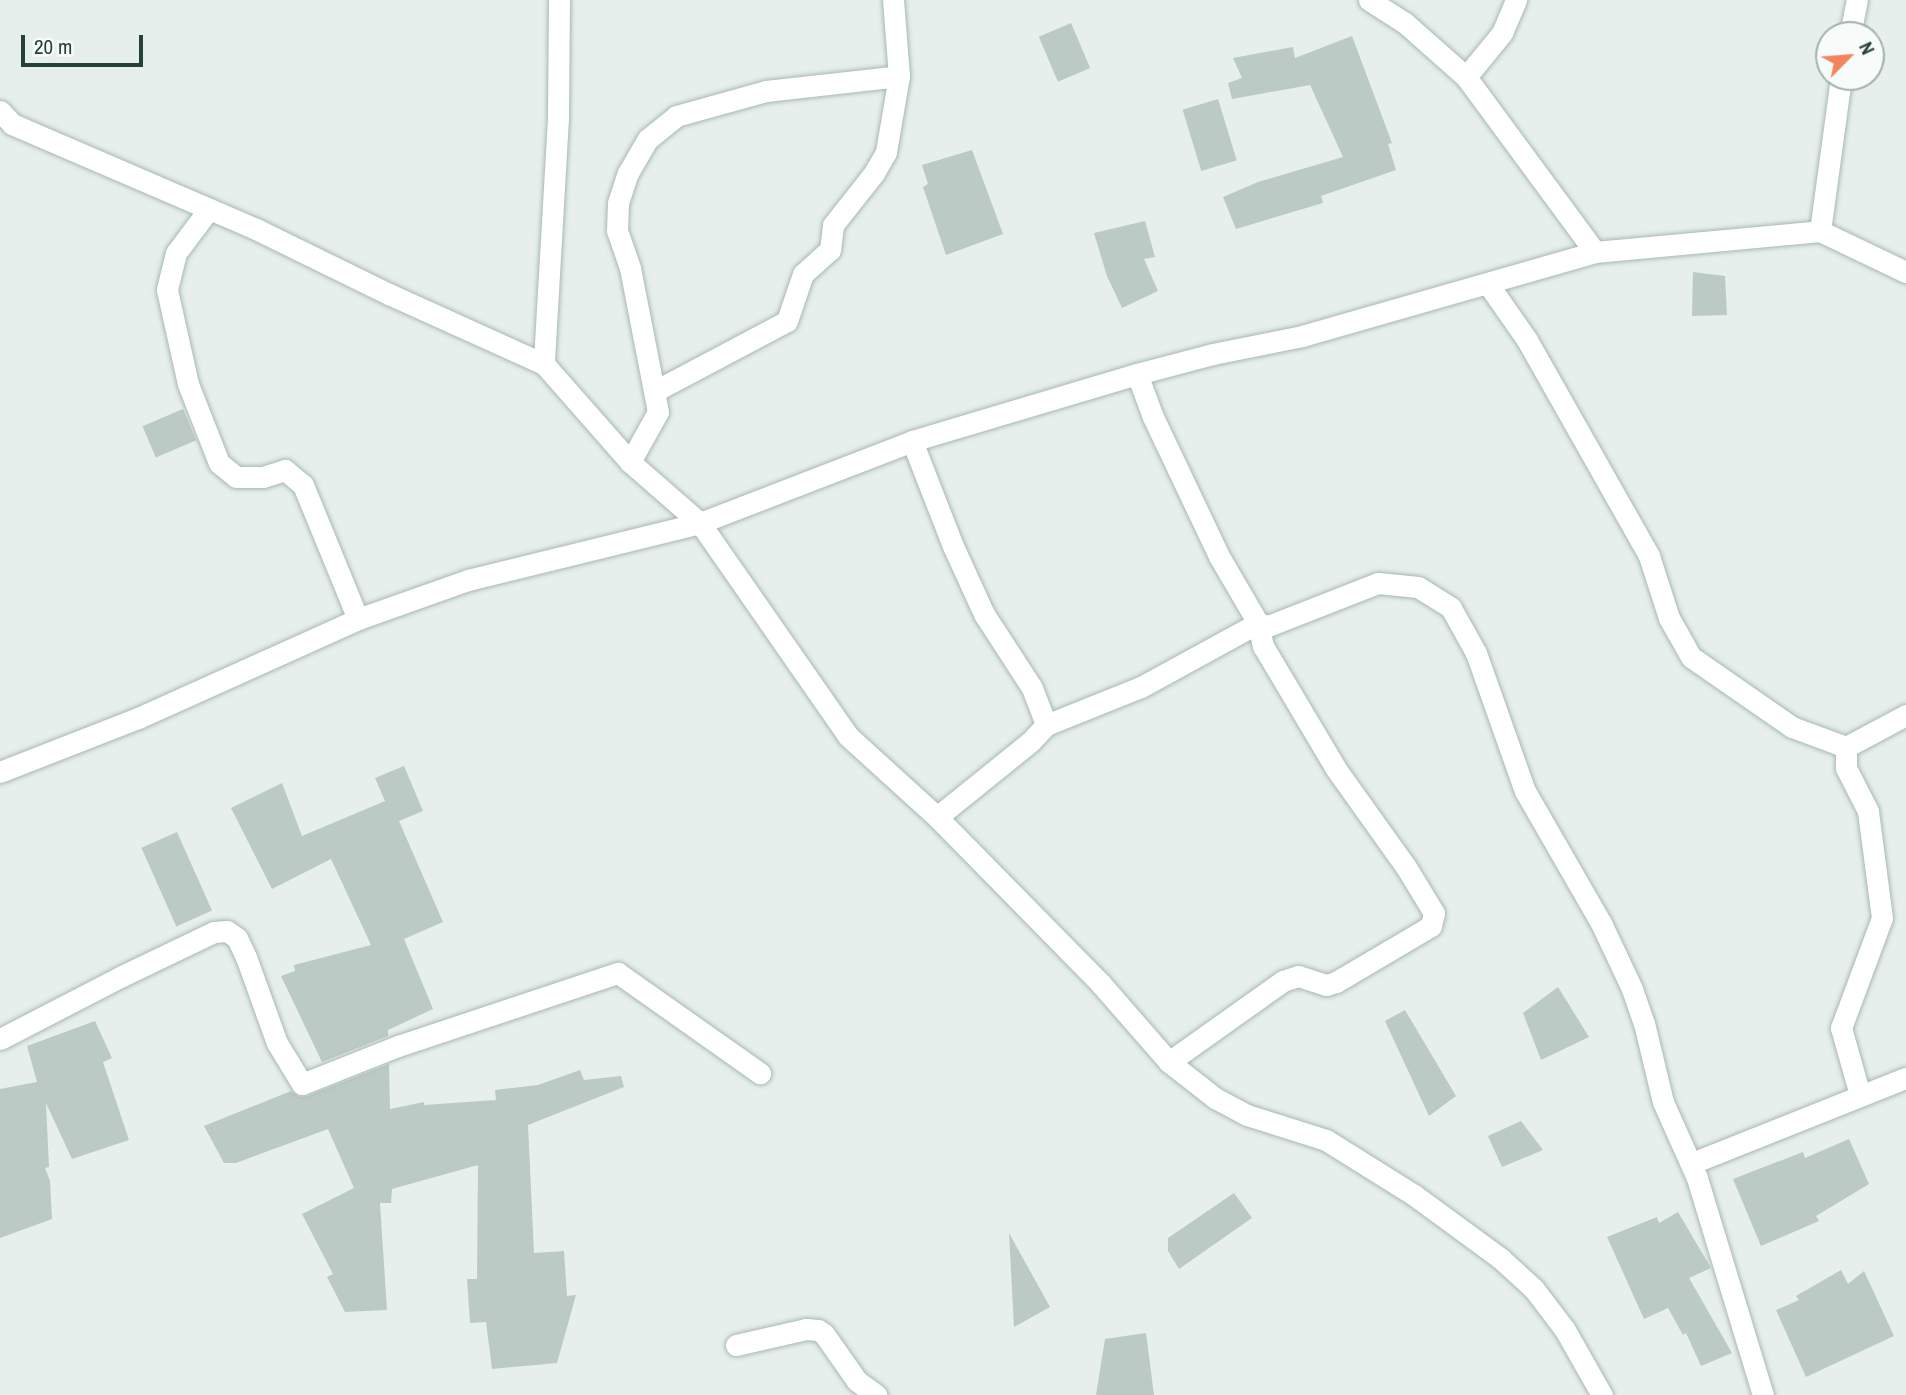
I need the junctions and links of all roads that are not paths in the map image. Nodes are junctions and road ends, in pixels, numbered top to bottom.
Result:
1 (559, 0) edge
2 (893, 0) edge
3 (1369, 0) edge
4 (1516, 0) edge
5 (1857, 0) edge
6 (1853, 21) edge
7 (900, 76) junction
8 (1466, 77) junction
9 (1839, 91) edge
10 (4, 122) edge
11 (209, 209) junction
12 (1820, 231) junction
13 (1595, 252) junction
14 (1906, 272) edge
15 (1488, 284) junction
16 (544, 364) junction
17 (1137, 374) junction
18 (655, 391) junction
19 (912, 442) junction
20 (629, 462) junction
21 (700, 523) junction
22 (358, 619) junction
23 (1258, 623) junction
24 (1906, 715) edge
25 (1046, 724) junction
26 (1846, 747) junction
27 (0, 772) edge
28 (937, 817) junction
29 (0, 1039) edge
30 (1169, 1062) junction
31 (760, 1073) dead end
32 (1906, 1079) edge
33 (1860, 1096) junction
34 (1692, 1163) junction
35 (736, 1345) dead end
36 (876, 1395) edge
37 (1602, 1395) edge
38 (1763, 1395) edge

1 - 16 street
2 - 7 street
3 - 8 street
4 - 8 street
5 - 6 street
7 - 18 street
7 - 18 street
8 - 13 street
9 - 12 street
10 - 11 street
11 - 16 street
11 - 22 street
12 - 13 street
12 - 14 street
13 - 15 street
15 - 17 street
15 - 26 street
16 - 20 street
17 - 19 street
17 - 23 street
18 - 20 street
19 - 21 street
19 - 25 street
20 - 21 street
21 - 22 street
21 - 28 street
22 - 27 street
23 - 25 street
23 - 30 street
23 - 34 street
24 - 26 street
25 - 28 street
26 - 33 street
28 - 30 street
29 - 31 street
30 - 37 street
32 - 33 street
33 - 34 street
34 - 38 street
35 - 36 street

